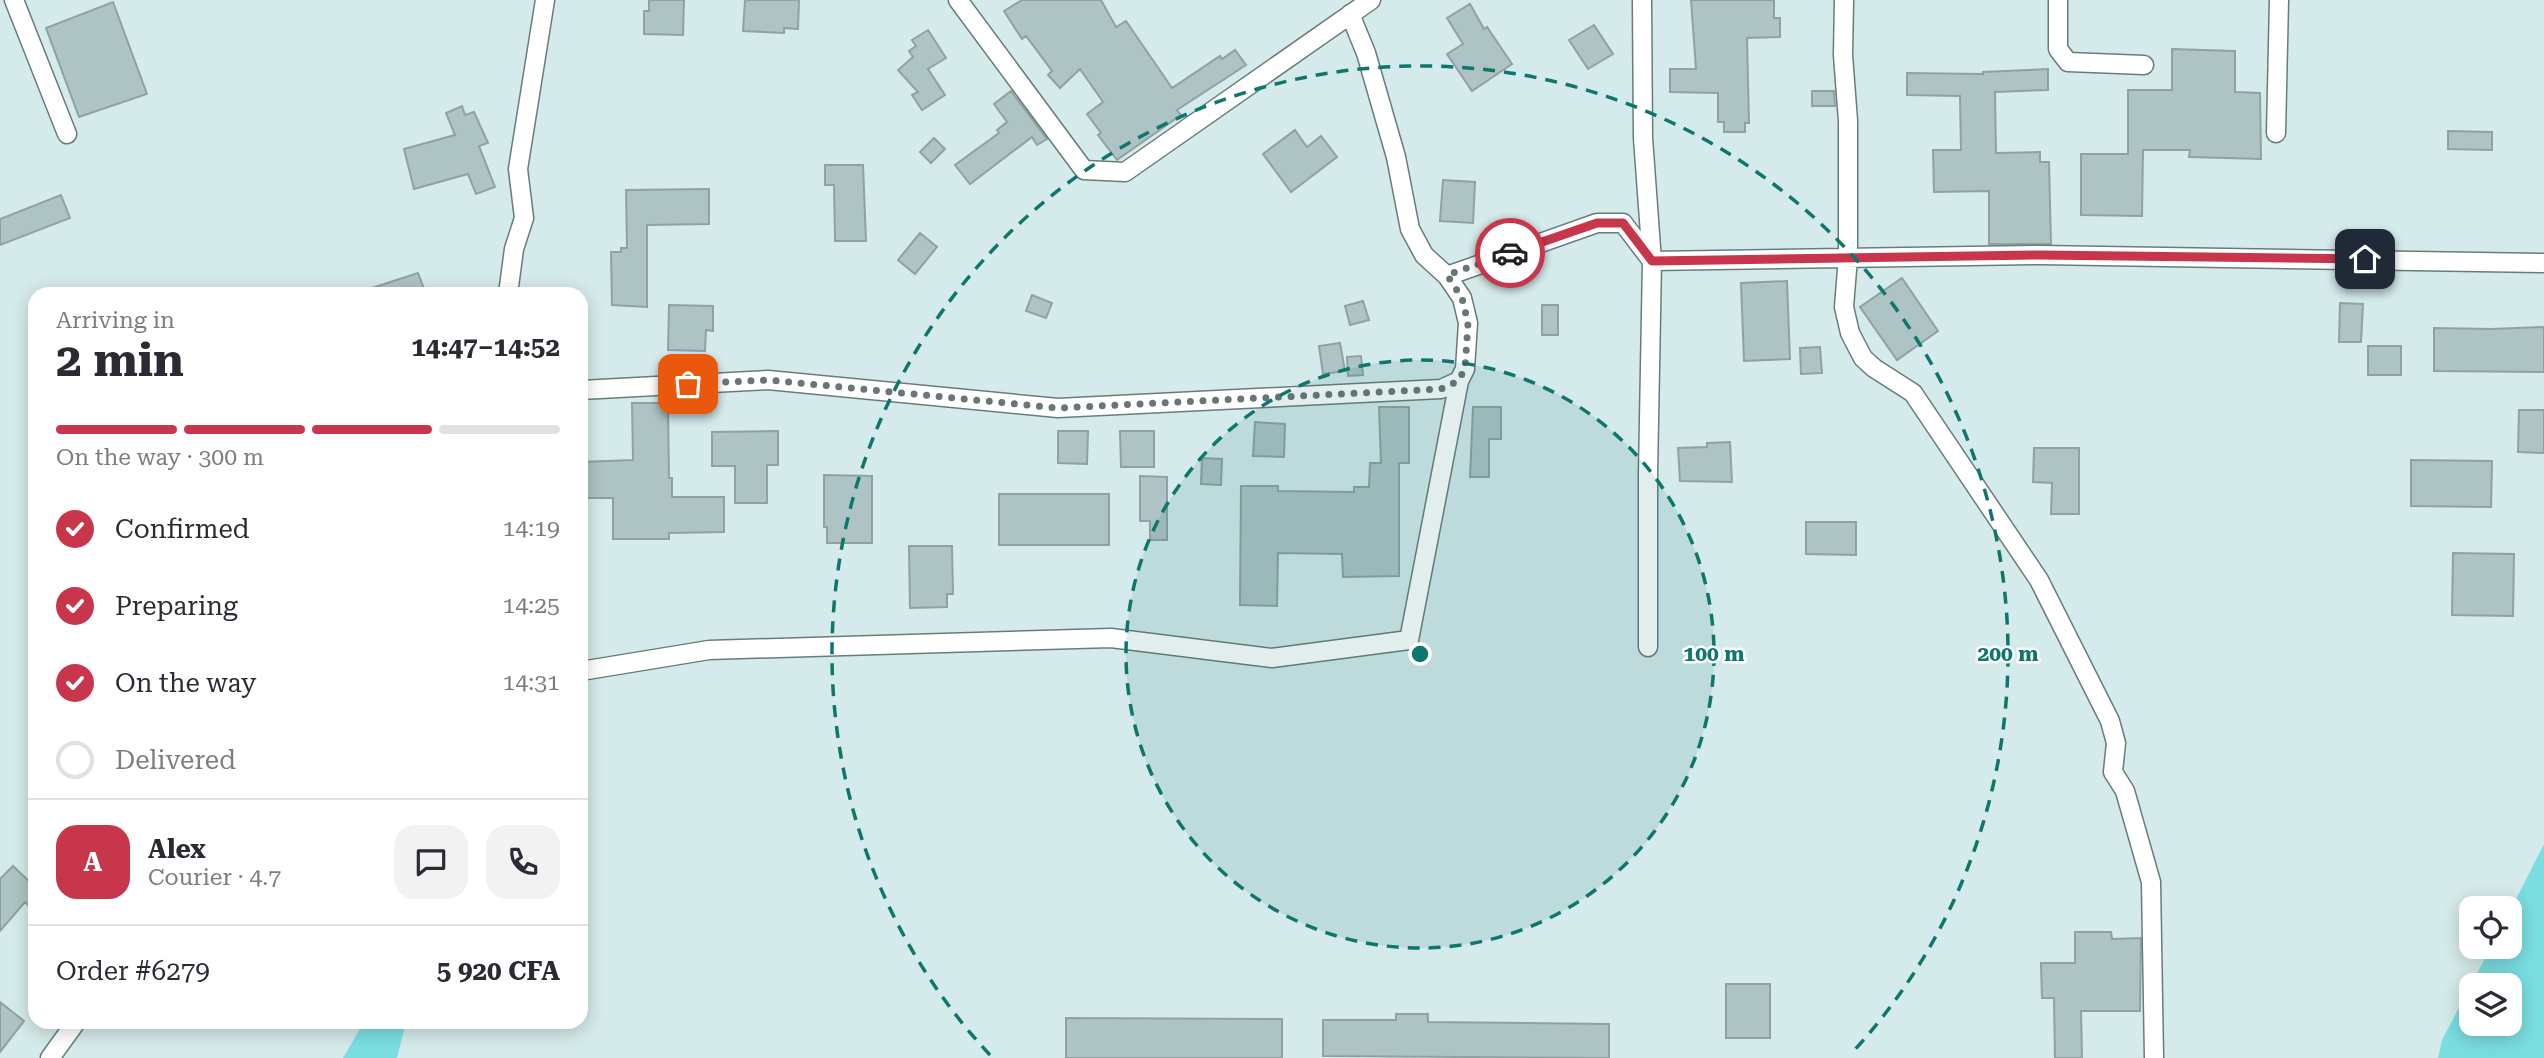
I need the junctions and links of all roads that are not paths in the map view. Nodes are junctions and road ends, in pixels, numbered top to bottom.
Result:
1 (13, 0) edge
2 (545, 0) edge
3 (958, 0) edge
4 (1371, 0) edge
5 (1642, 0) edge
6 (1844, 0) edge
7 (2058, 0) edge
8 (2279, 0) edge
9 (1350, 14) junction
10 (2144, 65) dead end
11 (2276, 133) dead end
12 (67, 134) dead end
13 (1849, 257) junction
14 (1652, 261) junction
15 (2544, 263) edge
16 (1447, 275) junction
17 (509, 287) edge
18 (1458, 381) junction
19 (588, 390) edge
20 (1648, 647) dead end
21 (588, 670) edge
22 (71, 1029) edge
23 (50, 1058) edge
24 (2154, 1058) edge

1 - 12 street
2 - 17 street
3 - 9 street
4 - 9 street
5 - 14 street
6 - 13 street
7 - 10 street
8 - 11 street
9 - 16 street
13 - 14 street
13 - 15 street
13 - 24 street
14 - 16 street
14 - 20 street
16 - 18 street
18 - 19 street
18 - 21 street
22 - 23 street

